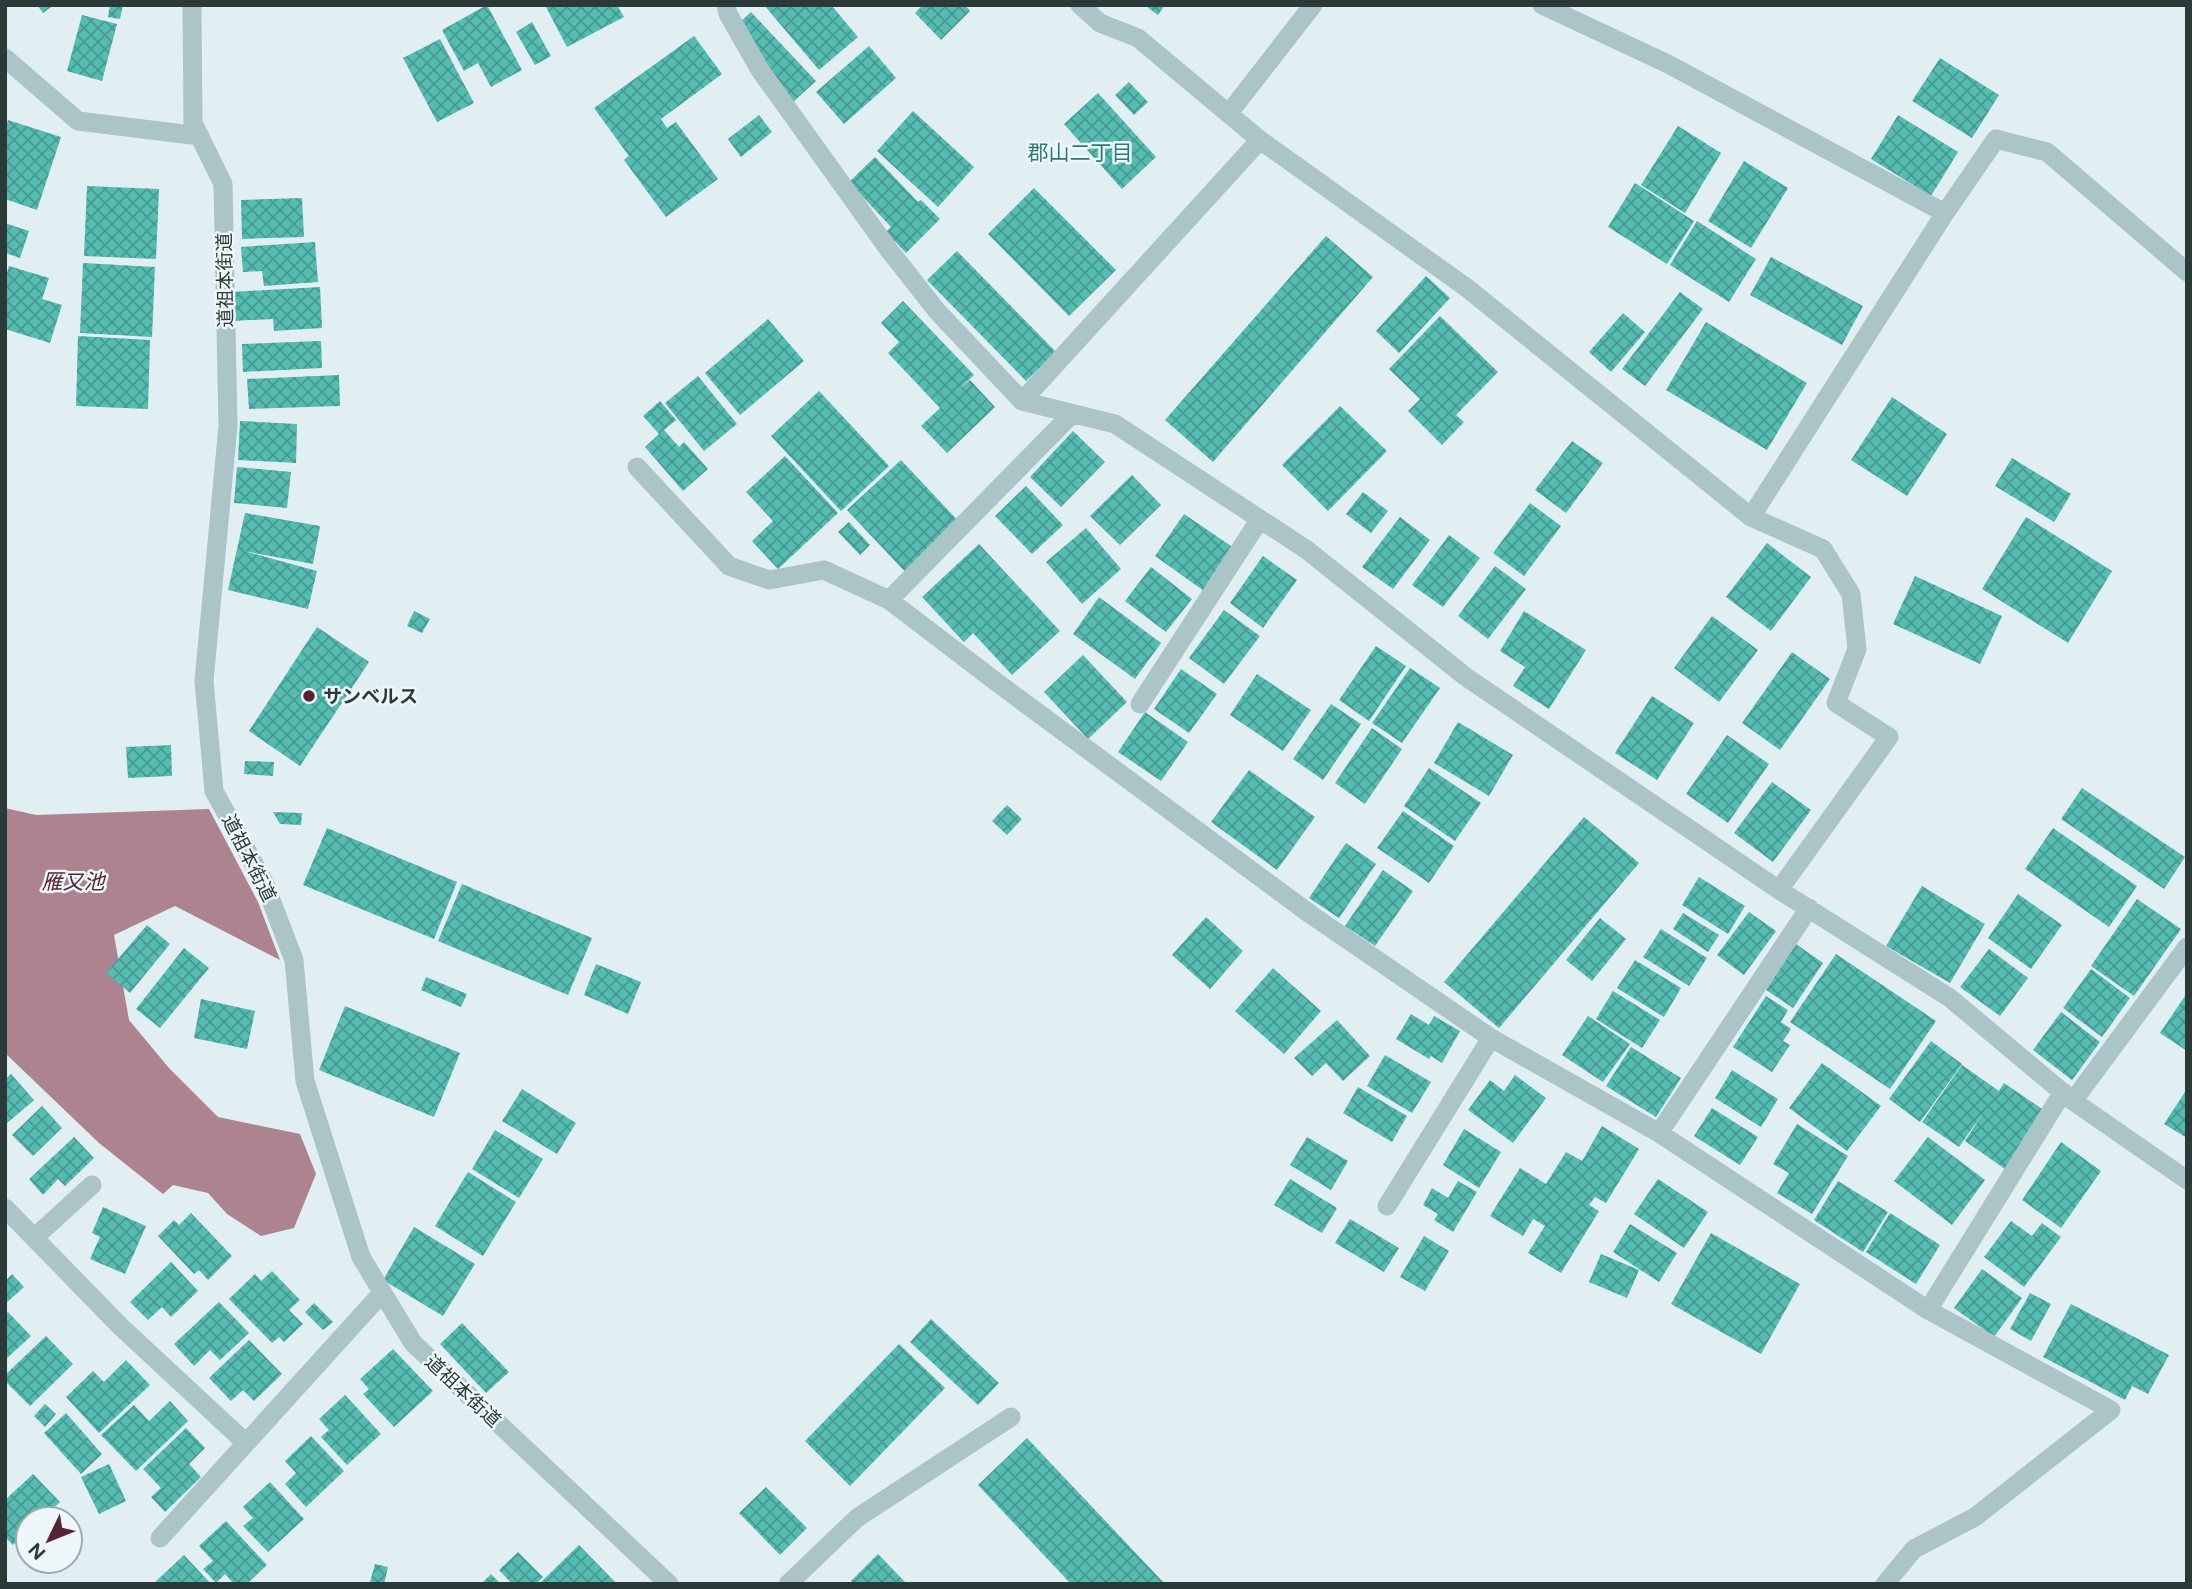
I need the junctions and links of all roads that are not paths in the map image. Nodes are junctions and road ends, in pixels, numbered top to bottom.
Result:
1 (192, 5) edge
2 (726, 5) edge
3 (1080, 5) edge
4 (1313, 5) edge
5 (1542, 5) edge
6 (5, 58) edge
7 (1229, 113) junction
8 (200, 136) junction
9 (1260, 140) junction
10 (1945, 213) junction
11 (2187, 272) edge
12 (1022, 401) junction
13 (1072, 414) junction
14 (637, 467) dead end
15 (1751, 517) junction
16 (1259, 519) junction
17 (889, 600) junction
18 (1140, 704) dead end
19 (1779, 890) junction
20 (1809, 908) junction
21 (2187, 947) edge
22 (1491, 1038) junction
23 (2068, 1097) junction
24 (1659, 1133) junction
25 (2187, 1180) edge
26 (92, 1185) dead end
27 (1387, 1206) dead end
28 (5, 1209) edge
29 (34, 1238) junction
30 (382, 1293) junction
31 (1928, 1310) junction
32 (1011, 1417) dead end
33 (246, 1443) junction
34 (160, 1538) dead end
35 (669, 1584) edge
36 (788, 1584) edge
37 (1885, 1584) edge

1 - 8 street, 道祖本街道
2 - 12 street
3 - 7 street
4 - 7 street
5 - 10 street
6 - 8 street
7 - 9 street
8 - 30 street, 道祖本街道
9 - 12 street
9 - 15 street
10 - 11 street
10 - 15 street
12 - 13 street
13 - 16 street
13 - 17 street
14 - 17 street
15 - 19 street
16 - 18 street
16 - 19 street
17 - 22 street
19 - 20 street
20 - 23 street
20 - 24 street
21 - 23 street
22 - 24 street
22 - 27 street
23 - 25 street
23 - 31 street
24 - 31 street
26 - 29 street
28 - 29 street
29 - 33 street
30 - 33 street
30 - 35 street, 道祖本街道
31 - 37 street
32 - 36 street
33 - 34 street

